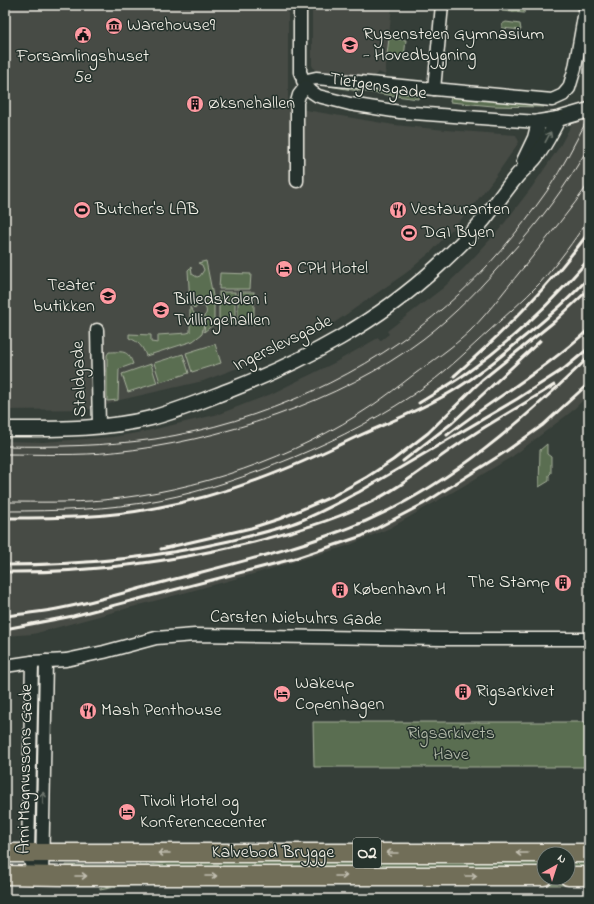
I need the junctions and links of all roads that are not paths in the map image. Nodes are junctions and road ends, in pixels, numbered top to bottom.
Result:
1 (300, 5) edge
2 (442, 5) edge
3 (586, 5) edge
4 (305, 84) junction
5 (434, 89) junction
6 (582, 111) edge
7 (558, 119) junction
8 (539, 122) junction
9 (518, 175) junction
10 (298, 181) dead end
11 (96, 330) dead end
12 (99, 426) junction
13 (5, 429) edge
14 (589, 639) edge
15 (46, 661) junction
16 (32, 662) junction
17 (5, 666) edge
18 (5, 853) edge
19 (589, 853) edge
20 (36, 861) junction
21 (5, 864) edge
22 (5, 874) edge
23 (536, 876) edge
24 (576, 876) edge
25 (589, 876) edge

1 - 4 street
2 - 5 street
3 - 5 street, Tietgensgade
4 - 5 street, Tietgensgade
4 - 8 street, Tietgensgade
4 - 10 street
6 - 7 street, Tietgensgade
7 - 8 street, Tietgensgade
9 -> 7 street, Ingerslevsgade
8 - 9 street, Ingerslevsgade
9 - 12 street, Ingerslevsgade
11 - 12 street, Staldgade
12 - 13 street, Ingerslevsgade
14 - 15 street, Carsten Niebuhrs Gade
15 - 16 street, Carsten Niebuhrs Gade
20 -> 15 street, Arni Magnussons Gade
16 - 17 street, Carsten Niebuhrs Gade
16 - 20 street, Arni Magnussons Gade
18 - 20 main road, Kalvebod Brygge / O2
19 -> 20 main road, Kalvebod Brygge / O2
20 - 21 main road
20 - 22 main road, Kalvebod Brygge / O2
20 -> 23 main road, Kalvebod Brygge / O2
24 - 25 main road

